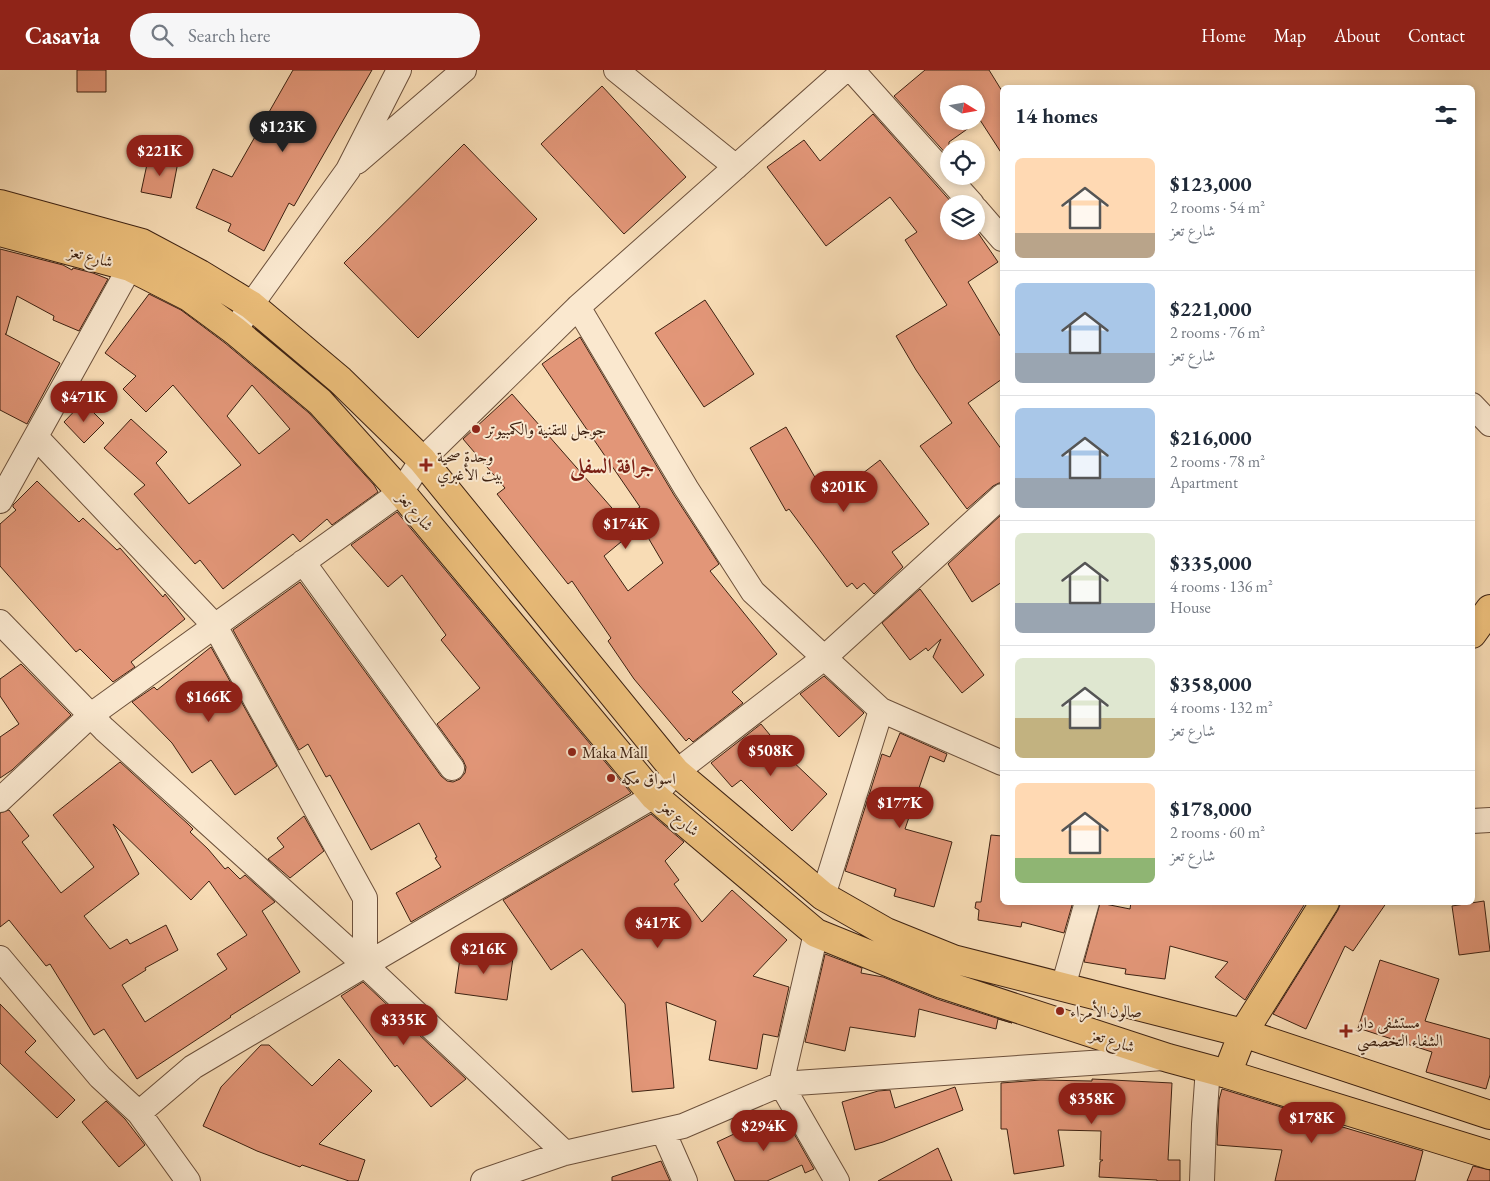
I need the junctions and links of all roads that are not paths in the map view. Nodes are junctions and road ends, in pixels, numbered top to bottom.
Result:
1 (398, 70) edge
2 (464, 70) edge
3 (616, 70) edge
4 (845, 70) edge
5 (852, 70) edge
6 (736, 167) junction
7 (348, 170) junction
8 (964, 195) edge
9 (0, 204) edge
10 (985, 219) edge
11 (0, 232) edge
12 (1000, 236) edge
13 (130, 267) junction
14 (251, 306) junction
15 (578, 307) junction
16 (235, 331) junction
17 (1475, 409) edge
18 (1490, 424) edge
19 (36, 437) junction
20 (422, 460) junction
21 (401, 492) junction
22 (1000, 498) edge
23 (0, 501) edge
24 (304, 562) junction
25 (1490, 609) edge
26 (0, 622) edge
27 (215, 626) junction
28 (1475, 630) edge
29 (824, 658) junction
30 (881, 710) junction
31 (92, 715) junction
32 (1000, 762) edge
33 (452, 768) dead end
34 (676, 772) junction
35 (654, 796) junction
36 (0, 800) edge
37 (1490, 820) edge
38 (1475, 821) edge
39 (823, 896) junction
40 (1086, 905) edge
41 (1323, 905) edge
42 (816, 933) junction
43 (0, 958) edge
44 (365, 964) junction
45 (1063, 987) junction
46 (1243, 1033) junction
47 (1168, 1058) junction
48 (1218, 1071) junction
49 (781, 1084) junction
50 (139, 1113) junction
51 (1490, 1115) edge
52 (663, 1131) junction
53 (565, 1153) junction
54 (1490, 1155) edge
55 (188, 1181) edge
56 (483, 1181) edge
57 (685, 1181) edge
58 (837, 1181) edge
59 (1202, 1181) edge

1 - 7 street
2 - 7 street
3 - 6 street
4 - 6 street
5 - 8 street
6 - 15 street
7 - 14 street
9 - 14 main road, شارع تعز
10 - 12 street
11 - 13 main road, شارع تعز
13 - 16 main road, شارع تعز
13 - 19 street
14 - 16 street
14 - 20 main road, شارع تعز
15 - 20 street
15 - 29 street
16 - 21 main road, شارع تعز
17 - 18 street
19 - 23 street
19 - 27 street
20 - 21 street
20 - 34 main road, شارع تعز
21 - 24 street
21 - 35 main road, شارع تعز
22 - 29 street
24 - 27 street
24 - 33 street
25 - 28 main road
26 - 31 street
27 - 31 street
27 - 44 street
29 - 30 street
29 - 34 street
30 - 32 street
30 - 39 street
31 - 36 street
31 - 44 street
34 - 35 street
34 - 39 main road, شارع تعز
35 - 42 main road, شارع تعز
35 - 44 street
37 - 38 street
39 - 45 main road, شارع تعز
40 - 45 street
41 - 46 main road
42 - 47 main road, شارع تعز
42 - 49 street
43 - 50 street
44 - 50 street
44 - 53 street
45 - 46 main road, شارع تعز
46 - 48 main road
46 - 51 main road, شارع تعز
47 - 48 main road, شارع تعز
47 - 49 street
48 - 54 main road, شارع تعز
48 - 59 street
49 - 52 street
49 - 58 street
50 - 55 street
52 - 53 street
52 - 57 street
53 - 56 street

